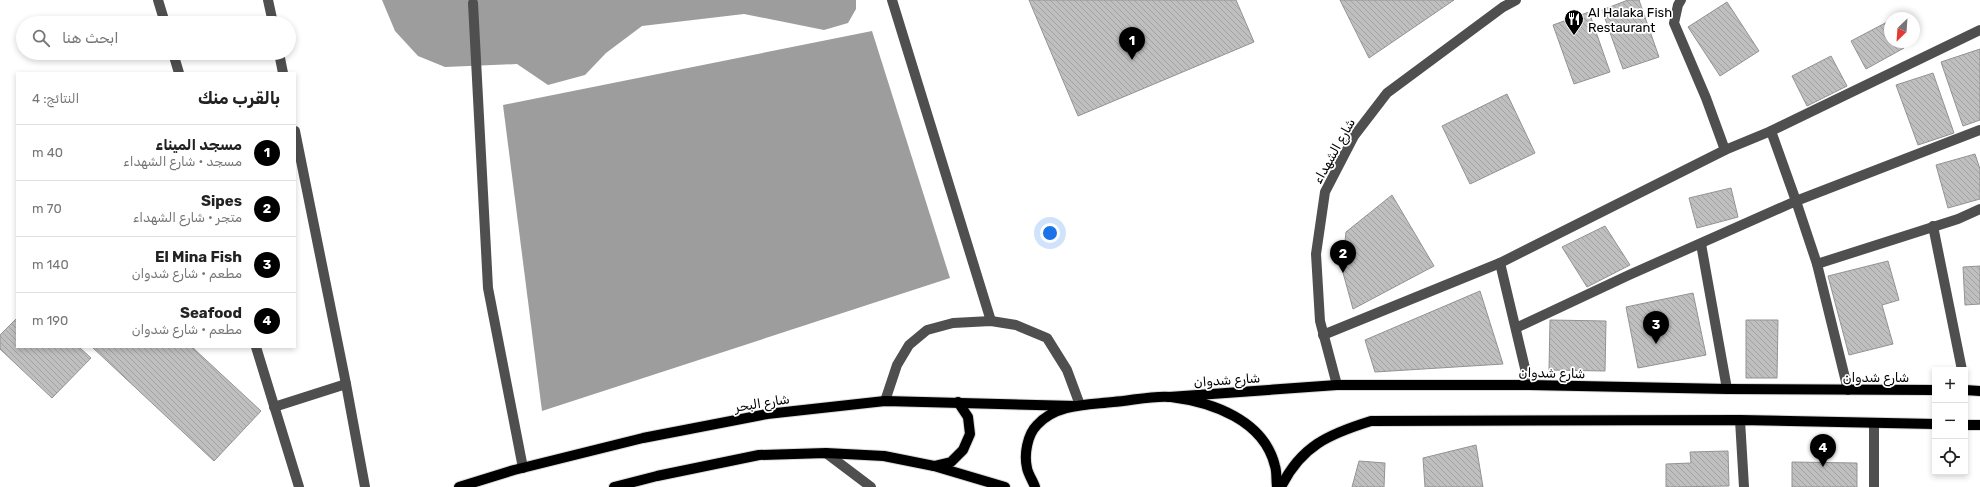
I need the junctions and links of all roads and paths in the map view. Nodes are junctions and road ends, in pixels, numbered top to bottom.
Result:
1 (158, 0) edge
2 (268, 0) edge
3 (892, 0) edge
4 (1516, 0) edge
5 (1681, 0) edge
6 (473, 3) dead end
7 (163, 16) edge
8 (271, 16) edge
9 (1980, 30) edge
10 (175, 60) edge
11 (280, 60) edge
12 (179, 72) edge
13 (283, 72) edge
14 (1980, 130) edge
15 (1771, 131) junction
16 (296, 137) edge
17 (1725, 150) junction
18 (1796, 201) junction
19 (1980, 209) edge
20 (1933, 226) junction
21 (1701, 244) junction
22 (1500, 263) junction
23 (1818, 264) junction
24 (991, 321) junction
25 (1516, 328) junction
26 (1324, 335) junction
27 (256, 348) edge
28 (1961, 367) edge
29 (346, 384) junction
30 (1337, 385) junction
31 (1529, 385) junction
32 (1727, 389) junction
33 (1968, 389) edge
34 (1848, 390) junction
35 (1932, 390) edge
36 (1980, 391) edge
37 (1169, 397) junction
38 (885, 401) junction
39 (958, 402) junction
40 (1078, 405) junction
41 (274, 407) junction
42 (1740, 420) junction
43 (1874, 423) junction
44 (1932, 424) edge
45 (1968, 425) edge
46 (1980, 425) edge
47 (826, 453) junction
48 (934, 466) junction
49 (523, 468) junction
50 (299, 487) edge
51 (365, 487) edge
52 (459, 487) edge
53 (614, 487) edge
54 (871, 487) edge
55 (1005, 487) edge
56 (1035, 487) edge
57 (1277, 487) edge
58 (1281, 487) edge
59 (1744, 487) edge
60 (1874, 487) edge

1 - 7 street
2 - 8 street
3 - 24 street
4 - 26 street, شارع الشهداء
5 - 17 street
6 - 49 street
9 - 15 street
10 - 12 street
11 - 13 street
14 - 18 street
15 - 17 street
15 - 18 street
16 - 29 street
17 - 22 street
18 - 21 street
18 - 23 street
19 - 20 street
20 - 23 street
20 - 28 street
21 - 25 street
21 - 32 street
22 - 25 street
22 - 26 street
23 - 34 street
24 - 38 street
24 - 40 street
25 - 31 street
26 - 30 street, شارع الشهداء
27 - 41 street
29 - 41 street
29 - 51 street
30 - 31 main road, شارع شدوان
30 - 37 main road, شارع شدوان
31 - 32 main road, شارع شدوان
32 - 34 main road, شارع شدوان
33 - 36 main road
34 - 35 main road, شارع شدوان
37 - 40 main road, شارع شدوان
37 - 57 main road
38 - 39 main road, شارع البحر
38 - 49 main road, شارع البحر
39 - 40 main road, شارع البحر
39 - 48 main road
40 - 56 main road
41 - 50 street
42 - 43 main road
42 - 58 main road
42 - 59 street
43 - 44 main road
43 - 60 street
45 - 46 main road
47 - 48 main road
47 - 53 main road
47 - 54 street
48 - 55 main road
49 - 52 main road, شارع البحر

